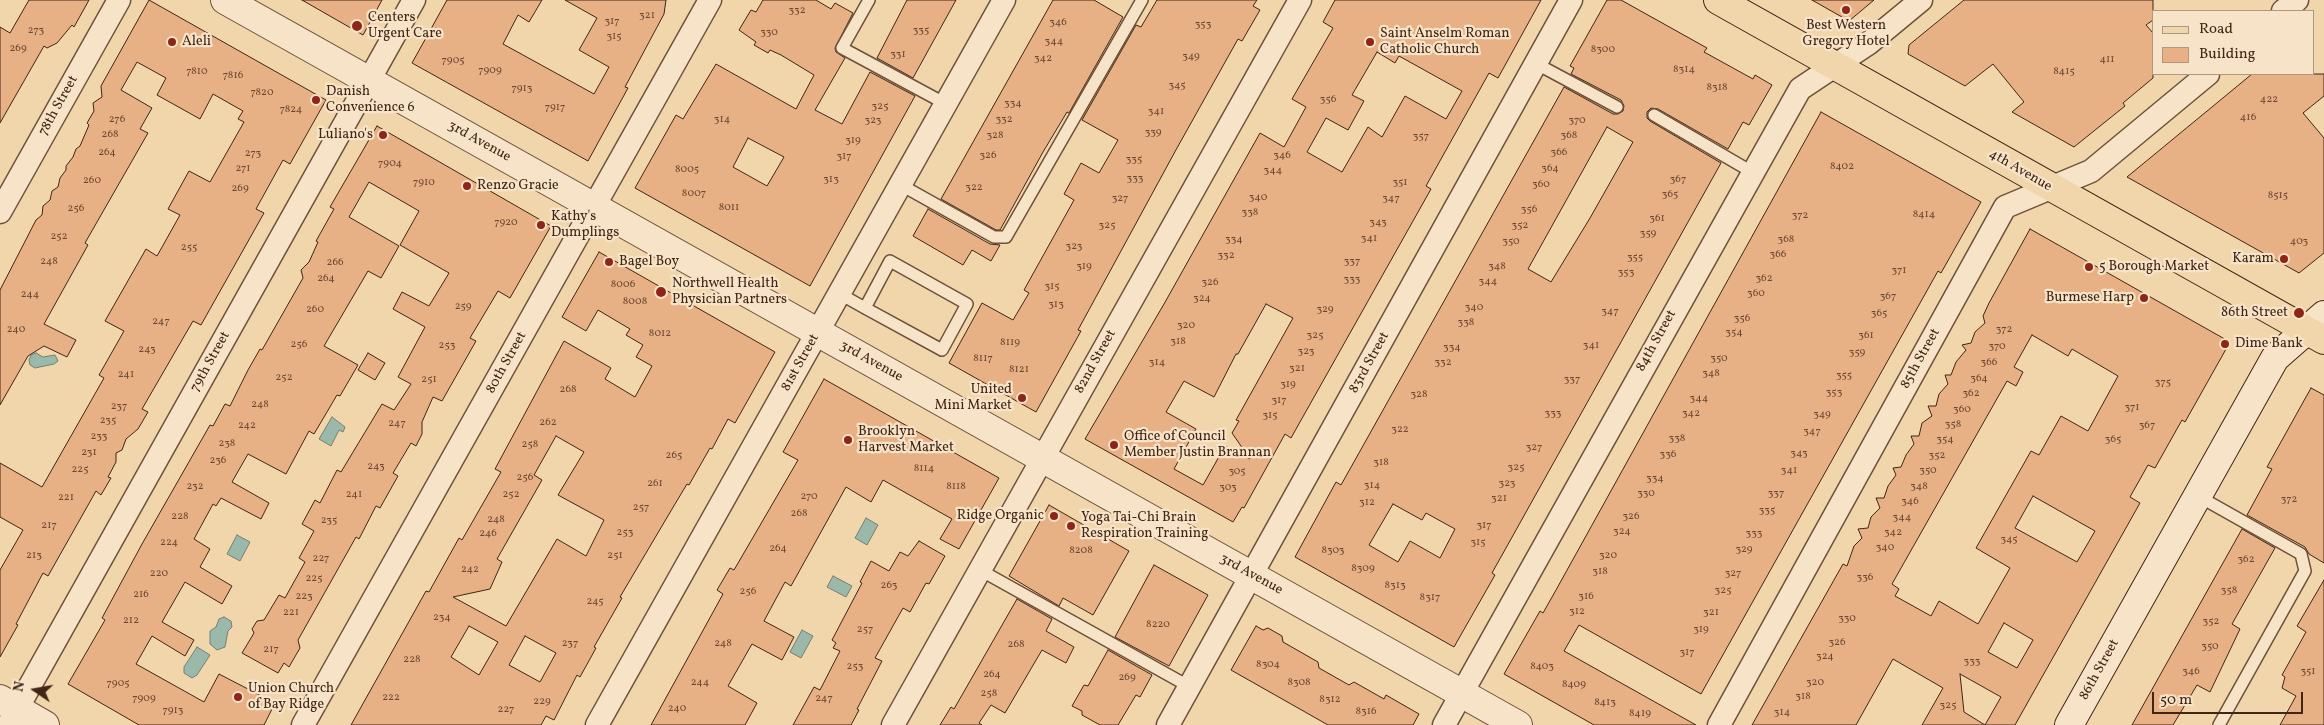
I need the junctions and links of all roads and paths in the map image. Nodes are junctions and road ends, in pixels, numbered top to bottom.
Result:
1 (119, 0) edge
2 (225, 0) edge
3 (414, 0) edge
4 (710, 0) edge
5 (869, 0) edge
6 (1004, 0) edge
7 (1142, 0) edge
8 (1300, 0) edge
9 (1571, 0) edge
10 (1718, 0) edge
11 (1921, 0) edge
12 (2297, 0) edge
13 (2284, 10) edge
14 (1535, 63) junction
15 (1834, 66) junction
16 (2207, 75) edge
17 (369, 80) junction
18 (946, 104) junction
19 (1617, 107) dead end
20 (1654, 114) dead end
21 (1752, 172) junction
22 (901, 185) junction
23 (2049, 188) junction
24 (594, 207) junction
25 (0, 212) edge
26 (840, 294) junction
27 (865, 308) junction
28 (2318, 329) edge
29 (818, 332) junction
30 (1042, 458) junction
31 (2198, 496) junction
32 (980, 570) junction
33 (1252, 576) junction
34 (1190, 687) junction
35 (1462, 693) junction
36 (8, 711) edge
37 (45, 725) edge
38 (302, 725) edge
39 (597, 725) edge
40 (893, 725) edge
41 (1168, 725) edge
42 (1444, 725) edge
43 (1518, 725) edge
44 (1719, 725) edge
45 (2069, 725) edge
46 (2219, 725) edge

1 - 25 street, 78th Street
2 - 17 street, 3rd Avenue
3 - 17 street, 79th Street
4 - 24 street, 80th Street
5 - 18 lane
6 - 18 street, 81st Street
7 - 22 lane
8 - 30 street, 82nd Street
9 - 14 street, 83rd Street
10 - 15 main road, 4th Avenue
11 - 15 street, 84th Street
12 - 13 street
14 - 19 lane
14 - 33 street, 83rd Street
15 - 21 street, 84th Street
15 - 23 main road, 4th Avenue
16 - 23 street, 85th Street
17 - 24 street, 3rd Avenue
17 - 36 street, 79th Street
18 - 22 street, 81st Street
20 - 21 lane
21 - 35 street, 84th Street
22 - 26 street, 81st Street
23 - 28 main road, 4th Avenue
23 - 44 street, 85th Street
24 - 29 street, 3rd Avenue
24 - 38 street, 80th Street
26 - 27 lane
26 - 29 street, 81st Street
27 - 27 lane
28 - 31 street, 86th Street
29 - 30 street, 3rd Avenue
29 - 39 street, 81st Street
30 - 32 street, 82nd Street
30 - 33 street, 3rd Avenue
31 - 45 street, 86th Street
31 - 46 lane
32 - 34 lane
32 - 40 street, 82nd Street
33 - 34 street, 83rd Street
33 - 35 street, 3rd Avenue
34 - 41 street, 83rd Street
35 - 42 street, 84th Street
35 - 43 street, 3rd Avenue
36 - 37 street

